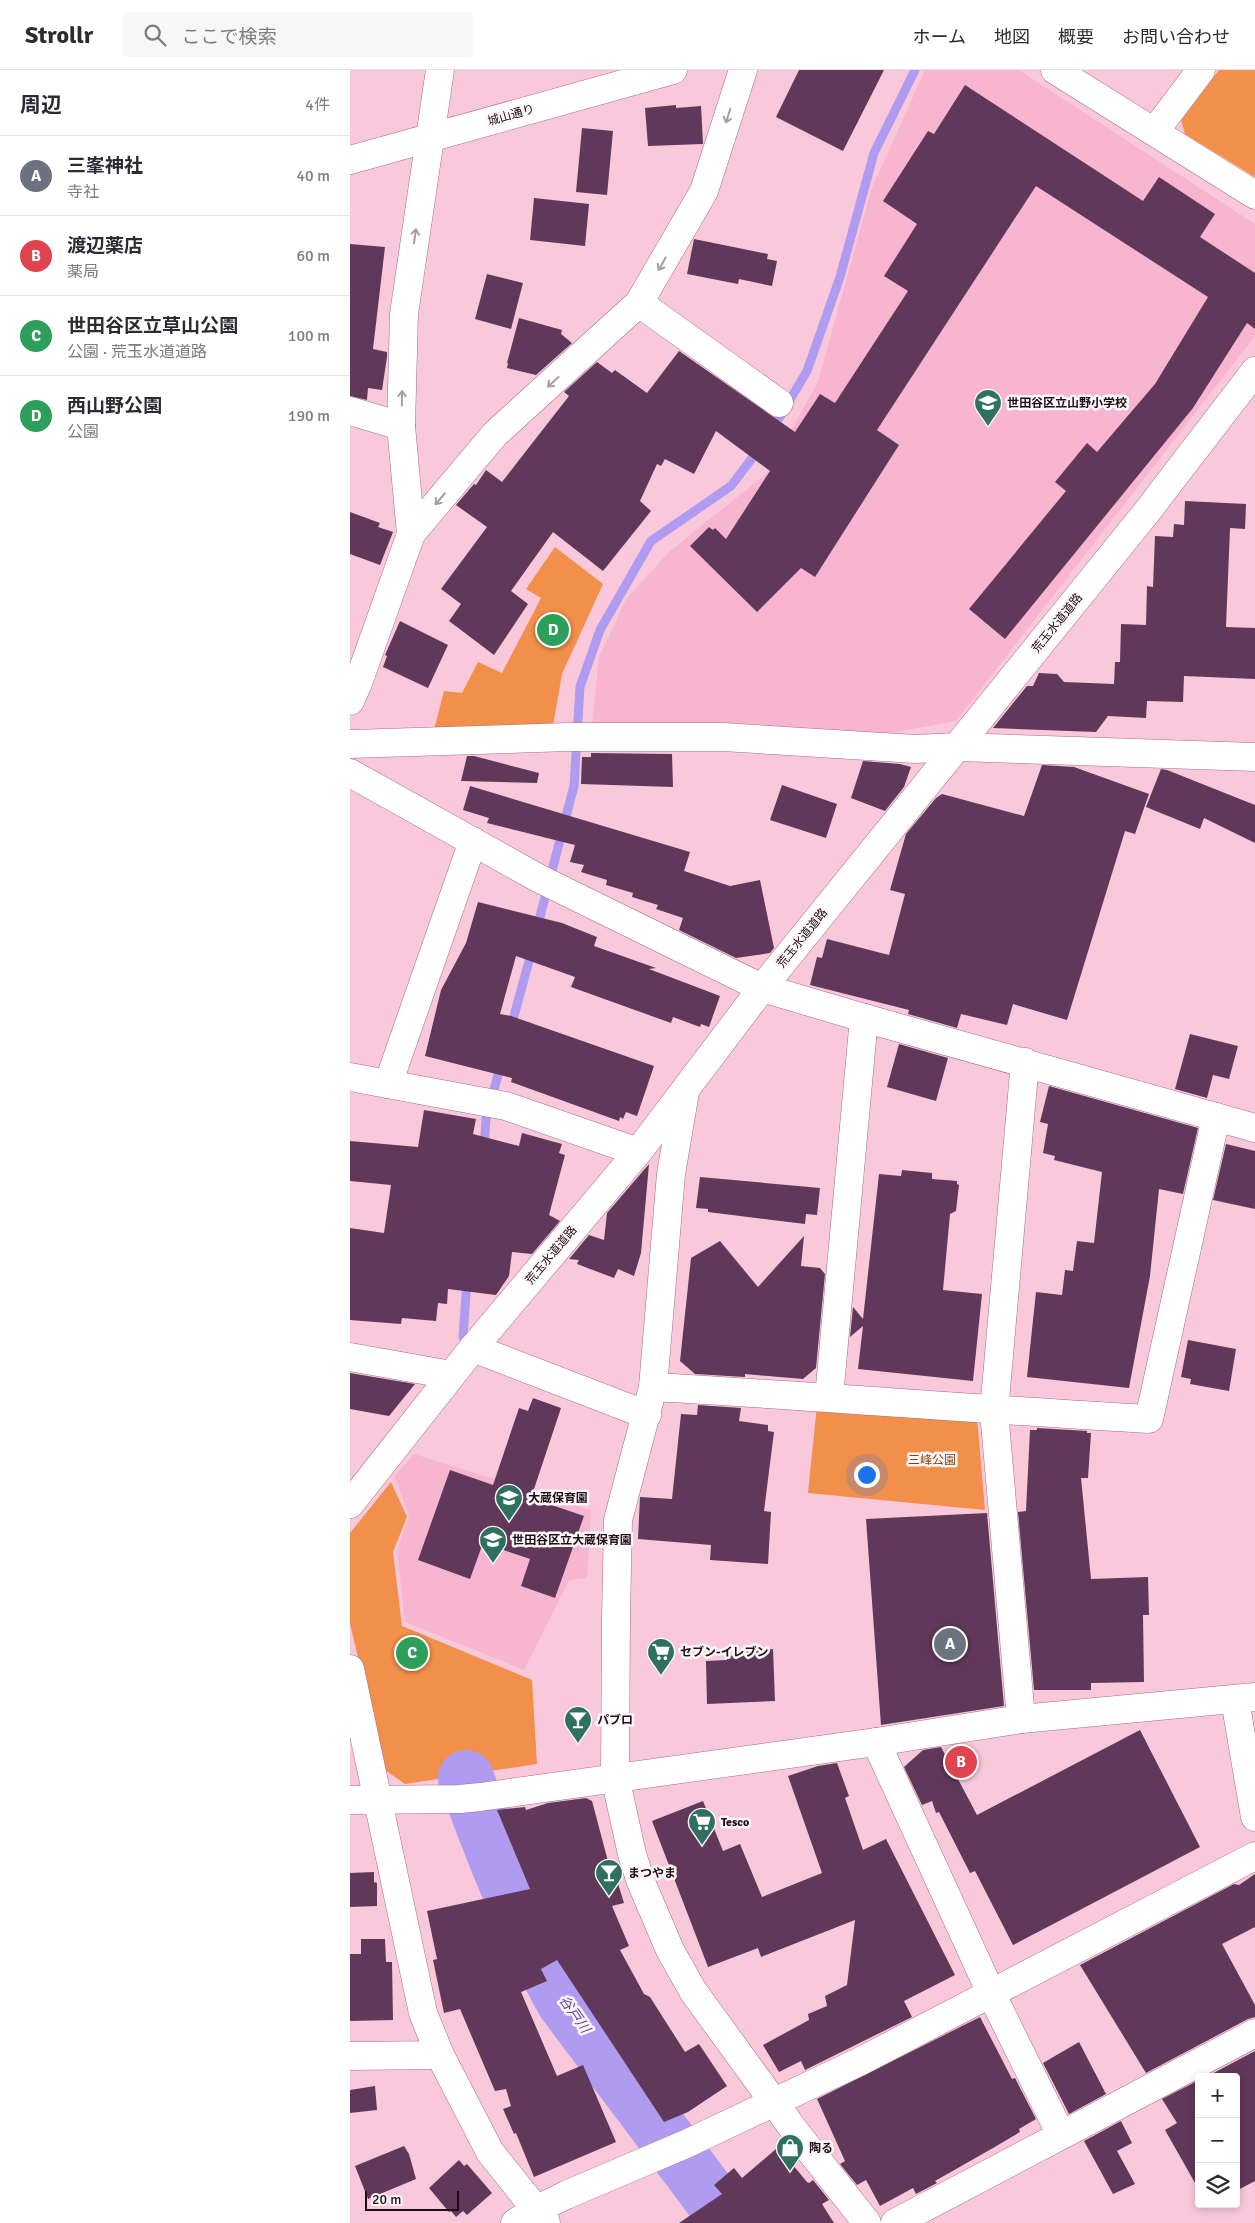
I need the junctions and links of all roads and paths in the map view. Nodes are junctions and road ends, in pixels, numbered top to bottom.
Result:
1 (440, 70) edge
2 (673, 70) edge
3 (743, 70) edge
4 (1055, 70) edge
5 (1201, 70) edge
6 (1155, 131) junction
7 (429, 138) junction
8 (350, 160) edge
9 (1255, 194) edge
10 (639, 303) junction
11 (1255, 372) edge
12 (779, 403) dead end
13 (350, 412) edge
14 (402, 426) junction
15 (411, 534) junction
16 (350, 702) edge
17 (350, 744) edge
18 (958, 747) junction
19 (1255, 757) edge
20 (350, 773) edge
21 (473, 841) junction
22 (762, 988) junction
23 (864, 1018) junction
24 (1025, 1062) junction
25 (350, 1077) edge
26 (388, 1084) junction
27 (684, 1092) junction
28 (1216, 1117) junction
29 (1255, 1128) edge
30 (638, 1152) junction
31 (473, 1348) junction
32 (350, 1357) edge
33 (451, 1375) junction
34 (652, 1387) junction
35 (829, 1397) junction
36 (994, 1411) junction
37 (647, 1414) junction
38 (350, 1504) edge
39 (350, 1669) edge
40 (1245, 1698) edge
41 (1021, 1720) junction
42 (876, 1742) junction
43 (615, 1777) junction
44 (350, 1800) edge
45 (378, 1800) junction
46 (1255, 1817) edge
47 (1255, 1856) edge
48 (991, 1993) junction
49 (1255, 2032) edge
50 (440, 2055) junction
51 (350, 2056) edge
52 (774, 2102) junction
53 (1062, 2135) junction
54 (532, 2219) edge
55 (867, 2223) edge
56 (895, 2223) edge

1 - 7 street
2 - 7 street, 城山通り
3 -> 10 street
4 - 6 street
5 - 6 street
6 - 9 street
7 - 8 street, 城山通り
14 -> 7 street
10 - 12 street
10 -> 15 street
11 - 18 street, 荒玉水道道路
13 - 14 street
14 - 15 street
15 - 16 street
17 - 18 street
18 - 19 street
18 - 22 street, 荒玉水道道路
20 - 21 street
21 - 22 street
21 - 26 street
22 - 23 street
22 - 27 street, 荒玉水道道路
23 - 24 street
23 - 35 street
24 - 28 street
24 - 36 street
25 - 26 street
26 - 30 street
27 - 30 street, 荒玉水道道路
27 - 34 street
28 - 29 street
28 - 36 street
30 - 31 street, 荒玉水道道路
31 - 33 street, 荒玉水道道路
31 - 37 street
32 - 33 street
33 - 38 street, 荒玉水道道路
34 - 35 street
34 - 37 street
35 - 36 street
36 - 41 street
37 - 43 street
39 - 45 street
40 - 41 street
40 - 46 street
41 - 42 street
42 - 43 street
42 - 48 street
43 - 45 street
43 - 52 street
44 - 45 street
45 - 50 street
47 - 48 street
48 - 52 street
48 - 53 street
49 - 53 street
50 - 51 street
50 - 54 street
52 - 54 street
52 - 55 street
53 - 56 street

